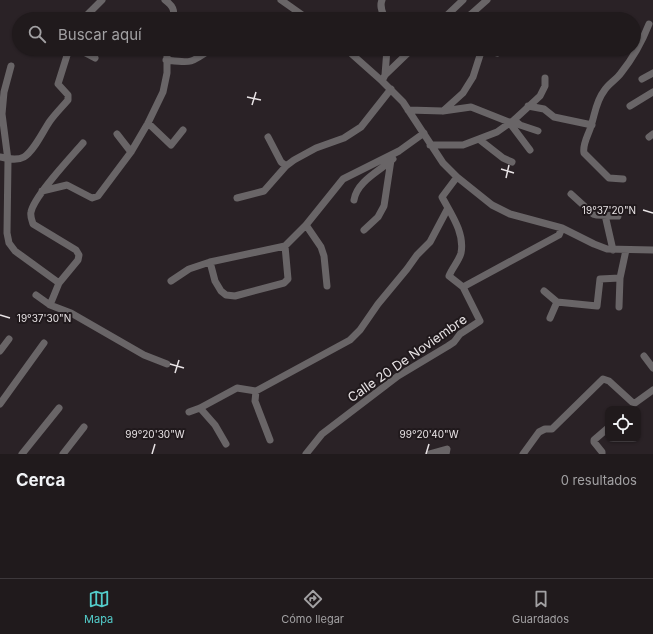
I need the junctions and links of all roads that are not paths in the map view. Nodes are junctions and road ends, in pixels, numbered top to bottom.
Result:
1 (102, 0) edge
2 (165, 0) edge
3 (281, 0) edge
4 (382, 0) edge
5 (463, 0) edge
6 (486, 0) edge
7 (90, 12) edge
8 (174, 12) edge
9 (297, 12) edge
10 (383, 12) edge
11 (450, 12) edge
12 (473, 12) edge
13 (649, 24) dead end
14 (641, 42) edge
15 (68, 56) edge
16 (91, 56) edge
17 (166, 56) edge
18 (201, 56) edge
19 (355, 56) edge
20 (386, 56) edge
21 (405, 56) edge
22 (480, 56) edge
23 (633, 56) edge
24 (95, 58) dead end
25 (166, 60) junction
26 (11, 66) dead end
27 (653, 73) edge
28 (384, 78) junction
29 (545, 78) dead end
30 (642, 79) dead end
31 (391, 89) junction
32 (653, 92) edge
33 (528, 106) junction
34 (630, 106) dead end
35 (408, 110) junction
36 (443, 111) junction
37 (512, 121) junction
38 (148, 123) junction
39 (592, 125) junction
40 (183, 130) dead end
41 (538, 131) dead end
42 (424, 133) junction
43 (117, 134) dead end
44 (268, 137) dead end
45 (480, 140) junction
46 (83, 143) dead end
47 (430, 144) junction
48 (530, 150) dead end
49 (399, 151) junction
50 (131, 152) junction
51 (0, 157) edge
52 (8, 160) junction
53 (391, 160) junction
54 (512, 162) dead end
55 (286, 166) junction
56 (457, 177) junction
57 (622, 179) dead end
58 (42, 191) junction
59 (571, 194) dead end
60 (237, 198) dead end
61 (354, 200) dead end
62 (448, 208) junction
63 (605, 214) junction
64 (618, 216) dead end
65 (306, 225) junction
66 (562, 228) junction
67 (364, 230) dead end
68 (285, 246) junction
69 (613, 250) junction
70 (626, 250) junction
71 (653, 250) edge
72 (210, 262) junction
73 (620, 278) junction
74 (171, 281) dead end
75 (59, 283) junction
76 (327, 286) dead end
77 (463, 287) junction
78 (544, 291) dead end
79 (36, 295) dead end
80 (557, 302) junction
81 (50, 305) junction
82 (619, 307) dead end
83 (550, 318) dead end
84 (9, 339) dead end
85 (44, 343) dead end
86 (0, 351) edge
87 (644, 356) dead end
88 (167, 364) dead end
89 (653, 368) edge
90 (653, 390) edge
91 (256, 391) junction
92 (0, 404) edge
93 (631, 406) edge
94 (59, 408) dead end
95 (200, 408) junction
96 (189, 412) dead end
97 (84, 428) dead end
98 (605, 431) edge
99 (270, 440) dead end
100 (226, 444) dead end
101 (22, 454) edge
102 (63, 454) edge
103 (306, 454) edge
104 (429, 454) edge
105 (446, 454) edge
106 (523, 454) edge
107 (602, 454) edge

1 - 7 street
2 - 8 street
3 - 9 street
4 - 10 street
5 - 11 street
6 - 12 street
13 - 14 street
15 - 52 street
16 - 24 street
17 - 25 street
18 - 25 street
19 - 28 street
20 - 28 street
21 - 28 street
22 - 36 street
23 - 39 street
25 - 38 street
26 - 52 street
27 - 30 street
28 - 31 street
29 - 33 street
31 - 35 street
31 - 55 street
32 - 34 street
33 - 37 street
33 - 39 street
35 - 36 street
35 - 42 street
36 - 37 street
37 - 41 street
37 - 45 street
37 - 48 street
38 - 40 street
38 - 50 street
39 - 57 street
42 - 47 street
42 - 49 street
43 - 50 street
44 - 55 street
45 - 47 street
45 - 54 street
46 - 58 street
47 - 56 street
49 - 53 street
49 - 65 street
50 - 58 street
51 - 52 street
52 - 75 street
53 - 61 street
53 - 67 street
55 - 60 street
56 - 62 street, Calle 20 De Noviembre
56 - 66 street
58 - 75 street
59 - 63 street
62 - 77 street, Calle 20 De Noviembre
62 - 91 street
63 - 64 street
63 - 69 street
65 - 68 street
65 - 76 street
66 - 69 street
66 - 77 street
68 - 72 street
68 - 72 street
69 - 70 street
70 - 71 street
70 - 73 street
72 - 74 street
73 - 80 street
73 - 82 street
75 - 81 street
77 - 103 street, Calle 20 De Noviembre
78 - 80 street
79 - 81 street
80 - 83 street
81 - 88 street
84 - 86 street
85 - 92 street
87 - 89 street
90 - 93 street
91 - 95 street
91 - 99 street
93 - 106 street
94 - 101 street
95 - 96 street
95 - 100 street
97 - 102 street
98 - 107 street
104 - 105 street

